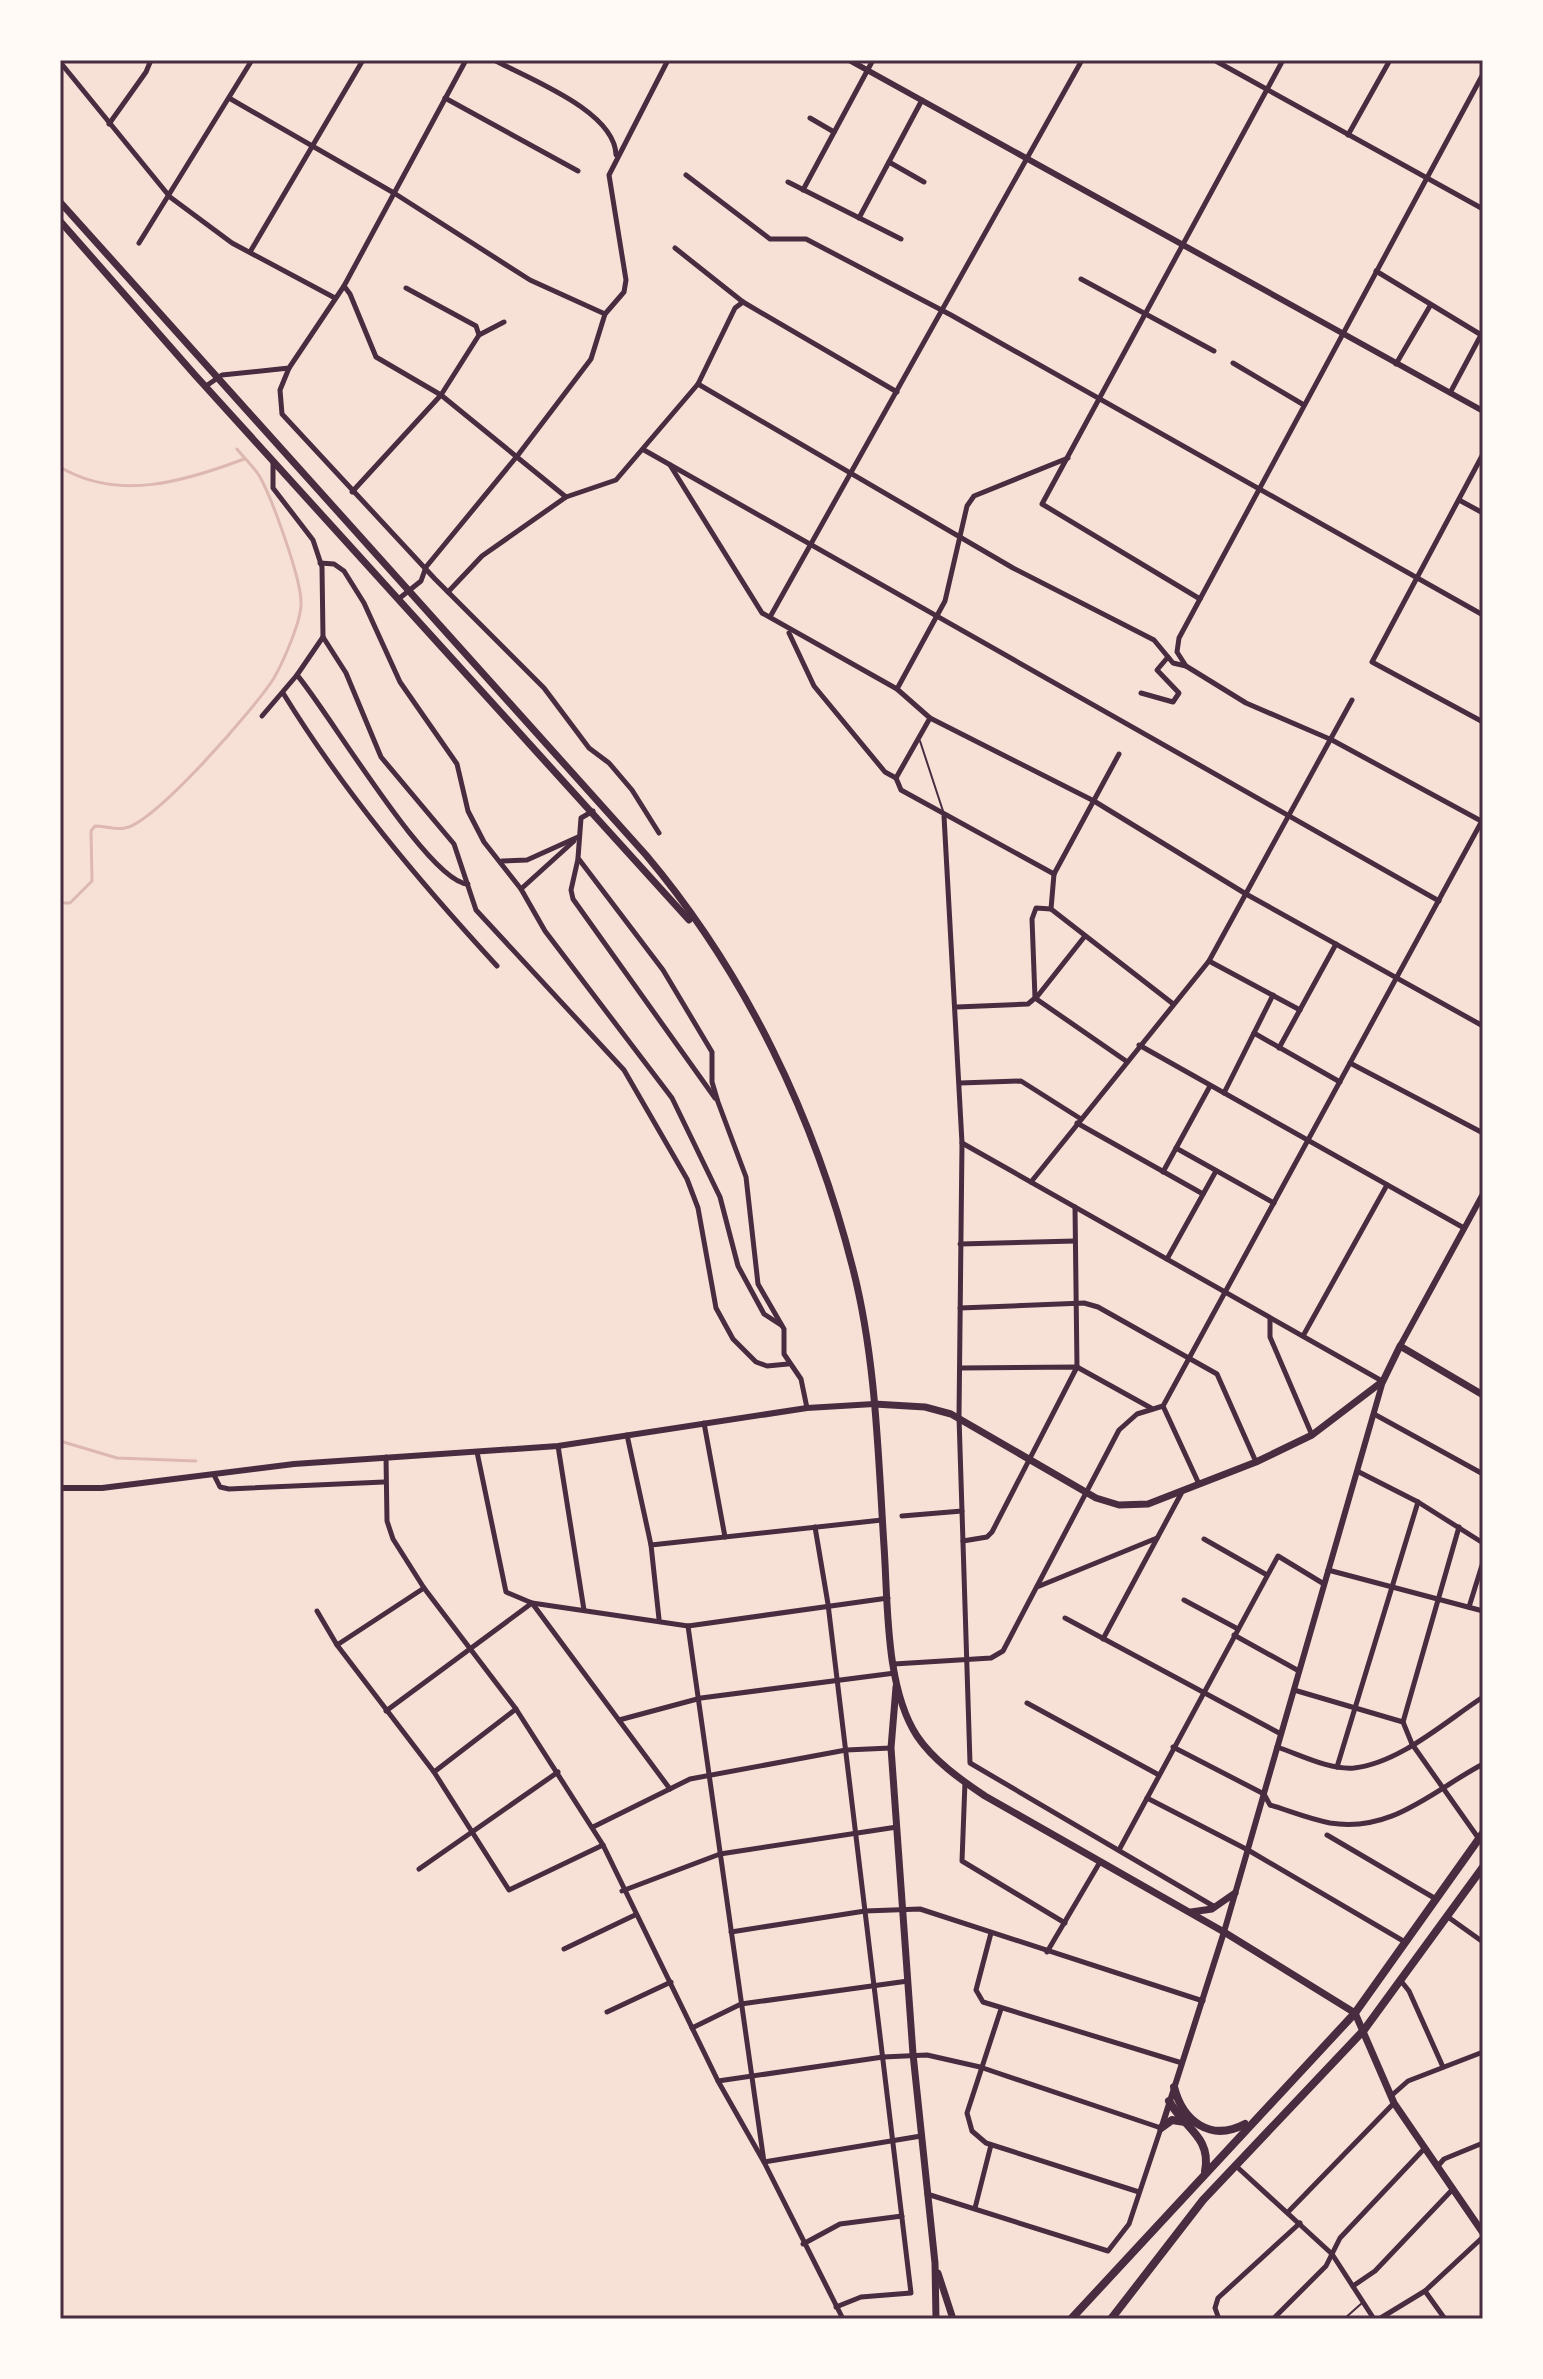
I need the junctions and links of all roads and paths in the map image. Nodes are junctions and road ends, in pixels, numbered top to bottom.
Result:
1 (151, 60) edge
2 (252, 60) edge
3 (363, 60) edge
4 (466, 60) edge
5 (494, 60) edge
6 (668, 60) edge
7 (849, 60) edge
8 (873, 60) edge
9 (1082, 60) edge
10 (1214, 60) edge
11 (1283, 60) edge
12 (1390, 60) edge
13 (60, 62) edge
14 (867, 70) junction
15 (1483, 74) edge
16 (1267, 90) junction
17 (229, 98) junction
18 (445, 98) junction
19 (922, 100) junction
20 (810, 118) dead end
21 (109, 124) junction
22 (834, 132) junction
23 (1348, 135) junction
24 (312, 147) junction
25 (616, 156) junction
26 (1027, 158) junction
27 (889, 162) junction
28 (578, 171) dead end
29 (686, 175) dead end
30 (1426, 178) junction
31 (788, 182) dead end
32 (924, 182) dead end
33 (803, 190) junction
34 (394, 193) junction
35 (170, 197) junction
36 (60, 202) edge
37 (1483, 209) edge
38 (859, 218) junction
39 (60, 221) edge
40 (901, 239) dead end
41 (139, 243) dead end
42 (1183, 246) junction
43 (675, 248) dead end
44 (250, 252) junction
45 (1376, 271) junction
46 (1081, 279) dead end
47 (344, 286) junction
48 (406, 288) dead end
49 (335, 298) junction
50 (743, 302) junction
51 (1430, 306) junction
52 (943, 311) junction
53 (605, 314) junction
54 (1146, 314) junction
55 (504, 322) dead end
56 (1342, 334) junction
57 (479, 335) junction
58 (1482, 335) edge
59 (1214, 351) dead end
60 (1233, 363) dead end
61 (1396, 364) junction
62 (289, 368) junction
63 (216, 379) junction
64 (698, 384) junction
65 (206, 386) junction
66 (897, 392) junction
67 (1450, 393) junction
68 (441, 395) junction
69 (1099, 400) junction
70 (1304, 405) junction
71 (1483, 411) edge
72 (644, 450) junction
73 (1483, 454) edge
74 (518, 455) junction
75 (1068, 458) junction
76 (273, 460) junction
77 (670, 465) junction
78 (852, 473) junction
79 (1259, 489) junction
80 (352, 492) junction
81 (566, 497) junction
82 (1459, 500) junction
83 (1483, 513) edge
84 (960, 536) junction
85 (811, 545) junction
86 (320, 563) junction
87 (426, 567) junction
88 (1417, 578) junction
89 (435, 579) junction
90 (421, 581) junction
91 (409, 591) junction
92 (448, 592) junction
93 (401, 597) junction
94 (1200, 599) junction
95 (1483, 615) edge
96 (937, 616) junction
97 (770, 617) junction
98 (788, 630) junction
99 (323, 637) junction
100 (1168, 657) junction
101 (1186, 666) junction
102 (297, 675) junction
103 (897, 689) junction
104 (283, 693) junction
105 (1141, 693) dead end
106 (1352, 700) dead end
107 (515, 709) junction
108 (262, 716) dead end
109 (508, 716) junction
110 (930, 718) junction
111 (1483, 722) edge
112 (920, 740) junction
113 (1332, 740) junction
114 (1119, 754) dead end
115 (896, 778) junction
116 (1094, 801) junction
117 (594, 810) junction
118 (944, 816) junction
119 (1289, 817) junction
120 (1483, 821) edge
121 (659, 833) dead end
122 (578, 837) junction
123 (578, 858) junction
124 (501, 860) junction
125 (1054, 874) junction
126 (468, 884) junction
127 (521, 889) junction
128 (1246, 894) junction
129 (1439, 901) junction
130 (1051, 909) junction
131 (702, 933) junction
132 (1085, 936) junction
133 (1336, 944) junction
134 (1209, 961) junction
135 (497, 966) dead end
136 (1397, 978) junction
137 (1273, 995) junction
138 (1035, 998) junction
139 (1172, 1003) junction
140 (957, 1007) junction
141 (1300, 1010) junction
142 (1483, 1026) edge
143 (1254, 1033) junction
144 (1139, 1045) junction
145 (1279, 1048) junction
146 (1126, 1061) junction
147 (1350, 1063) junction
148 (1340, 1082) junction
149 (960, 1083) junction
150 (1210, 1086) junction
151 (1224, 1093) junction
152 (718, 1102) junction
153 (1079, 1121) junction
154 (1483, 1133) edge
155 (1308, 1140) junction
156 (962, 1143) junction
157 (1176, 1148) junction
158 (1216, 1171) junction
159 (1163, 1172) junction
160 (1031, 1182) junction
161 (1387, 1185) junction
162 (1203, 1194) junction
163 (1483, 1194) edge
164 (1274, 1203) junction
165 (1075, 1207) junction
166 (1464, 1228) junction
167 (1075, 1241) junction
168 (960, 1244) junction
169 (1167, 1259) junction
170 (1225, 1292) junction
171 (1076, 1303) junction
172 (960, 1308) junction
173 (1270, 1318) junction
174 (781, 1325) junction
175 (1303, 1336) junction
176 (1400, 1346) junction
177 (1190, 1357) junction
178 (788, 1364) junction
179 (1077, 1367) junction
180 (960, 1368) junction
181 (1383, 1381) junction
182 (1483, 1395) edge
183 (874, 1404) junction
184 (1163, 1406) junction
185 (807, 1408) junction
186 (1152, 1409) junction
187 (1374, 1414) junction
188 (959, 1417) junction
189 (704, 1423) junction
190 (627, 1435) junction
191 (1312, 1435) junction
192 (558, 1446) junction
193 (477, 1452) junction
194 (386, 1457) junction
195 (1031, 1460) junction
196 (1256, 1462) junction
197 (1357, 1471) junction
198 (1483, 1474) edge
199 (214, 1475) junction
200 (384, 1482) junction
201 (1199, 1484) junction
202 (60, 1488) edge
203 (1085, 1492) junction
204 (1183, 1492) junction
205 (1418, 1502) junction
206 (962, 1511) junction
207 (902, 1516) dead end
208 (882, 1520) junction
209 (815, 1527) junction
210 (1459, 1527) junction
211 (725, 1537) junction
212 (1158, 1537) junction
213 (1204, 1539) dead end
214 (963, 1541) junction
215 (1483, 1543) edge
216 (651, 1545) junction
217 (1483, 1562) edge
218 (1328, 1570) junction
219 (1267, 1575) junction
220 (1324, 1584) junction
221 (1390, 1586) junction
222 (1036, 1587) junction
223 (424, 1588) junction
224 (888, 1598) junction
225 (1437, 1599) junction
226 (1184, 1600) dead end
227 (532, 1603) junction
228 (828, 1604) junction
229 (1469, 1607) junction
230 (584, 1610) junction
231 (317, 1611) dead end
232 (1483, 1611) edge
233 (1065, 1618) dead end
234 (659, 1619) junction
235 (688, 1626) junction
236 (1238, 1629) junction
237 (1234, 1635) junction
238 (1103, 1639) junction
239 (337, 1645) junction
240 (472, 1649) junction
241 (966, 1658) junction
242 (1299, 1671) junction
243 (895, 1673) junction
244 (837, 1679) junction
245 (1294, 1690) junction
246 (1202, 1692) junction
247 (1483, 1697) edge
248 (701, 1698) junction
249 (1027, 1703) dead end
250 (1354, 1708) junction
251 (516, 1709) junction
252 (386, 1711) junction
253 (619, 1720) junction
254 (1403, 1722) junction
255 (1281, 1734) junction
256 (1412, 1744) junction
257 (1173, 1747) junction
258 (1277, 1747) junction
259 (891, 1748) junction
260 (846, 1750) junction
261 (1483, 1764) edge
262 (1337, 1767) junction
263 (434, 1772) junction
264 (558, 1772) junction
265 (709, 1774) junction
266 (1159, 1775) junction
267 (965, 1782) junction
268 (670, 1789) junction
269 (1443, 1789) junction
270 (1264, 1794) junction
271 (1147, 1798) junction
272 (593, 1827) junction
273 (898, 1827) junction
274 (856, 1831) junction
275 (472, 1833) junction
276 (1327, 1835) dead end
277 (1481, 1836) edge
278 (603, 1845) junction
279 (1119, 1850) junction
280 (1248, 1850) junction
281 (720, 1854) junction
282 (1100, 1862) junction
283 (1483, 1867) edge
284 (419, 1869) dead end
285 (622, 1891) junction
286 (1235, 1893) junction
287 (1437, 1900) junction
288 (1215, 1907) junction
289 (903, 1909) junction
290 (865, 1911) junction
291 (1189, 1912) junction
292 (635, 1915) junction
293 (1448, 1917) junction
294 (1065, 1923) junction
295 (731, 1932) junction
296 (1224, 1932) junction
297 (991, 1933) junction
298 (1483, 1942) edge
299 (1406, 1943) junction
300 (564, 1949) dead end
301 (1047, 1952) junction
302 (909, 1981) junction
303 (1401, 1981) junction
304 (671, 1982) junction
305 (874, 1986) junction
306 (1203, 2001) junction
307 (741, 2004) junction
308 (1001, 2009) junction
309 (607, 2012) dead end
310 (1355, 2013) junction
311 (692, 2028) junction
312 (1364, 2030) junction
313 (1483, 2052) edge
314 (913, 2054) junction
315 (883, 2057) junction
316 (1182, 2063) junction
317 (980, 2067) junction
318 (1443, 2067) junction
319 (751, 2076) junction
320 (718, 2081) junction
321 (1174, 2087) junction
322 (1392, 2100) junction
323 (1169, 2101) junction
324 (1252, 2120) junction
325 (1185, 2122) junction
326 (1161, 2128) junction
327 (921, 2136) junction
328 (893, 2141) junction
329 (1483, 2143) edge
330 (991, 2145) junction
331 (1423, 2150) junction
332 (764, 2162) junction
333 (1236, 2166) junction
334 (1436, 2168) junction
335 (1205, 2172) junction
336 (1452, 2190) junction
337 (1139, 2192) junction
338 (927, 2194) junction
339 (975, 2208) junction
340 (1288, 2211) junction
341 (902, 2216) junction
342 (1300, 2223) junction
343 (1483, 2235) edge
344 (803, 2244) junction
345 (1332, 2254) junction
346 (935, 2263) junction
347 (1353, 2286) junction
348 (1425, 2291) junction
349 (1363, 2302) junction
350 (836, 2307) junction
351 (843, 2319) edge
352 (936, 2319) edge
353 (953, 2319) edge
354 (1071, 2319) edge
355 (1111, 2319) edge
356 (1219, 2319) edge
357 (1273, 2319) edge
358 (1344, 2319) edge
359 (1377, 2319) edge
360 (1445, 2319) edge

1 - 21 street
2 - 17 street
3 - 24 street
4 - 18 street
5 - 25 street
6 - 25 street
7 - 14 street
8 - 14 street
9 - 26 street
10 - 16 street
11 - 16 street
12 - 23 street
13 - 21 street
14 - 19 street
14 - 22 street
15 - 30 street
16 - 23 street
16 - 42 street
17 - 24 street
17 - 35 street
18 - 28 street
18 - 34 street
19 - 26 street
19 - 27 street
20 - 22 street
21 - 35 street
22 - 33 street
23 - 30 street
24 - 34 street
24 - 44 street
25 - 53 street
26 - 42 street
26 - 52 street
27 - 32 street
27 - 38 street
29 - 52 street
30 - 37 street
30 - 45 street
31 - 33 street
33 - 38 street
34 - 47 street
34 - 53 street
35 - 41 street
35 - 44 street
36 - 63 main road
38 - 40 street
39 - 65 main road
42 - 54 street
42 - 56 street
43 - 50 street
44 - 49 street
45 - 51 street
45 - 56 street
46 - 54 street
47 - 49 street
47 - 68 street
48 - 57 street
49 - 62 street
50 - 64 street
50 - 66 street
51 - 58 street
51 - 61 street
52 - 66 street
52 - 69 street
53 - 74 street
54 - 59 street
54 - 69 street
55 - 57 street
56 - 61 street
56 - 70 street
57 - 68 street
58 - 67 street
60 - 70 street
61 - 67 street
62 - 63 street
62 - 80 street
63 - 65 street
63 - 91 main road
64 - 72 street
64 - 78 street
65 - 76 main road
66 - 78 street
67 - 71 street
68 - 74 street
68 - 80 street
69 - 75 street
69 - 79 street
70 - 79 street
72 - 77 street
72 - 81 street
73 - 82 street
74 - 81 street
74 - 87 street
75 - 84 street
75 - 94 street
76 - 86 street
76 - 93 main road
77 - 85 street
77 - 97 street
78 - 84 street
78 - 85 street
79 - 88 street
79 - 94 street
80 - 87 street
81 - 92 street
82 - 83 street
82 - 88 street
84 - 96 street
84 - 100 street
85 - 96 street
85 - 97 street
86 - 99 street
86 - 124 street
87 - 89 street
87 - 90 street
88 - 95 street
88 - 111 street
89 - 90 street
89 - 92 street
90 - 91 street
91 - 93 street
91 - 107 main road
92 - 121 street
93 - 109 main road
94 - 101 street
96 - 103 street
96 - 119 street
97 - 98 street
98 - 103 street
98 - 115 street
99 - 102 street
99 - 126 street
100 - 101 street
100 - 105 street
101 - 113 street
102 - 104 street
102 - 126 street
103 - 110 street
104 - 108 street
104 - 135 street
106 - 113 street
107 - 109 main road
107 - 131 main road
109 - 117 main road
110 - 112 street
110 - 116 street
112 - 115 street
112 - 118 lane
113 - 119 street
113 - 120 street
114 - 116 street
115 - 118 street
116 - 125 street
116 - 128 street
117 - 122 street
117 - 131 main road
118 - 125 street
118 - 140 street
119 - 128 street
119 - 129 street
120 - 129 street
122 - 123 street
122 - 124 street
122 - 127 street
123 - 152 street
123 - 152 street
124 - 127 street
125 - 130 street
126 - 178 street
127 - 174 street
128 - 133 street
128 - 134 street
129 - 136 street
130 - 132 street
130 - 138 street
131 - 183 main road
132 - 138 street
132 - 139 street
133 - 136 street
133 - 141 street
134 - 137 street
134 - 139 street
136 - 142 street
136 - 147 street
137 - 141 street
137 - 143 street
138 - 140 street
138 - 146 street
139 - 144 street
140 - 149 street
141 - 145 street
143 - 145 street
143 - 151 street
144 - 146 street
144 - 150 street
145 - 148 street
146 - 153 street
147 - 148 street
147 - 154 street
148 - 155 street
149 - 153 street
149 - 156 street
150 - 151 street
150 - 157 street
151 - 155 street
152 - 174 street
153 - 159 street
153 - 160 street
155 - 161 street
155 - 164 street
156 - 160 street
156 - 168 street
157 - 158 street
157 - 159 street
158 - 162 street
158 - 164 street
159 - 162 street
160 - 165 street
161 - 166 street
161 - 175 street
162 - 169 street
163 - 166 street
164 - 170 street
165 - 167 street
165 - 169 street
166 - 176 street
167 - 168 street
167 - 171 street
168 - 172 street
169 - 170 street
170 - 173 street
170 - 177 street
171 - 172 street
171 - 177 street
171 - 179 street
172 - 180 street
173 - 175 street
173 - 191 street
174 - 178 street
175 - 181 street
176 - 181 main road
176 - 182 main road
177 - 184 street
177 - 196 street
178 - 185 street
179 - 180 street
179 - 186 street
179 - 195 street
180 - 188 street
181 - 187 street
181 - 191 main road
183 - 185 street
183 - 188 main road
183 - 208 main road
184 - 186 street
184 - 201 street
185 - 189 street
186 - 203 street
187 - 197 street
187 - 198 street
188 - 195 main road
188 - 206 street
189 - 190 street
189 - 211 street
190 - 192 street
190 - 216 street
191 - 196 main road
192 - 193 street
192 - 230 street
193 - 194 street
193 - 227 street
194 - 199 street
194 - 200 street
195 - 203 main road
195 - 214 street
196 - 201 main road
197 - 205 street
197 - 218 street
199 - 200 street
199 - 202 street
200 - 223 street
201 - 204 main road
203 - 204 main road
203 - 222 street
204 - 212 street
205 - 210 street
205 - 221 street
206 - 207 street
206 - 214 street
208 - 209 street
208 - 224 main road
209 - 211 street
209 - 228 street
210 - 215 street
210 - 225 street
211 - 216 street
212 - 222 street
212 - 238 street
213 - 219 street
214 - 241 street
216 - 234 street
217 - 229 street
218 - 220 street
218 - 221 street
219 - 220 street
219 - 236 street
220 - 242 street
221 - 225 street
221 - 250 street
222 - 241 street
223 - 239 street
223 - 240 street
224 - 228 street
224 - 243 main road
225 - 229 street
225 - 254 street
226 - 236 street
227 - 230 street
227 - 240 street
227 - 253 street
228 - 235 street
228 - 244 street
229 - 232 street
230 - 234 street
231 - 239 street
233 - 238 street
234 - 235 street
235 - 248 street
236 - 237 street
237 - 242 street
237 - 246 street
238 - 246 street
239 - 252 street
240 - 251 street
240 - 252 street
241 - 243 street
241 - 279 street
242 - 245 street
243 - 244 street
243 - 259 main road
243 - 267 main road
244 - 248 street
244 - 260 street
245 - 250 street
245 - 255 street
246 - 255 street
246 - 257 street
247 - 256 street
248 - 253 street
248 - 265 street
249 - 266 street
250 - 254 street
250 - 262 street
251 - 263 street
251 - 264 street
252 - 263 street
253 - 268 street
254 - 256 street
255 - 258 street
256 - 262 street
256 - 269 street
257 - 266 street
257 - 270 street
258 - 262 street
258 - 270 street
259 - 260 street
259 - 273 main road
260 - 265 street
260 - 274 street
261 - 269 street
263 - 275 street
264 - 272 street
264 - 275 street
265 - 268 street
265 - 281 street
266 - 271 street
267 - 282 main road
267 - 294 street
268 - 272 street
269 - 270 street
269 - 277 street
270 - 280 street
271 - 279 street
271 - 280 street
272 - 278 street
273 - 274 street
273 - 289 main road
274 - 281 street
274 - 290 street
275 - 278 street
275 - 284 street
276 - 287 street
277 - 287 highway
278 - 285 street
279 - 288 street
280 - 286 street
280 - 299 street
281 - 285 street
281 - 295 street
282 - 291 main road
282 - 294 street
283 - 293 highway
285 - 292 street
286 - 288 main road
286 - 296 street
287 - 299 highway
288 - 291 main road
289 - 290 street
289 - 297 street
289 - 302 main road
290 - 295 street
290 - 305 street
291 - 296 main road
292 - 300 street
292 - 304 street
293 - 298 street
293 - 303 highway
294 - 301 street
295 - 307 street
296 - 306 street
296 - 310 main road
297 - 301 street
297 - 308 street
299 - 310 highway
301 - 306 street
302 - 305 street
302 - 314 main road
303 - 312 highway
303 - 318 street
304 - 309 street
304 - 311 street
305 - 307 street
305 - 315 street
306 - 316 street
307 - 311 street
307 - 319 street
308 - 316 street
308 - 317 street
310 - 312 main road
310 - 324 highway
311 - 320 street
312 - 322 main road
312 - 333 highway
313 - 318 street
314 - 315 street
314 - 317 street
314 - 327 main road
315 - 319 street
315 - 328 street
316 - 321 street
317 - 326 street
317 - 330 street
318 - 322 street
319 - 320 street
319 - 332 street
320 - 332 street
321 - 323 street
321 - 324 highway
322 - 331 main road
322 - 340 street
323 - 325 highway
323 - 326 street
324 - 335 highway
325 - 326 highway
325 - 335 highway
326 - 337 street
327 - 328 street
327 - 338 main road
328 - 332 street
328 - 341 street
329 - 334 street
330 - 337 street
330 - 339 street
331 - 334 main road
331 - 345 street
332 - 344 street
333 - 340 street
333 - 355 highway
334 - 336 main road
335 - 354 highway
336 - 343 main road
336 - 347 street
337 - 339 street
338 - 339 street
338 - 346 main road
340 - 342 street
341 - 344 street
341 - 350 street
342 - 345 street
342 - 356 street
343 - 348 street
344 - 350 street
345 - 347 street
345 - 357 street
346 - 352 main road
346 - 353 main road
347 - 349 street
348 - 359 street
348 - 360 street
349 - 358 lane
349 - 359 street
350 - 351 street

